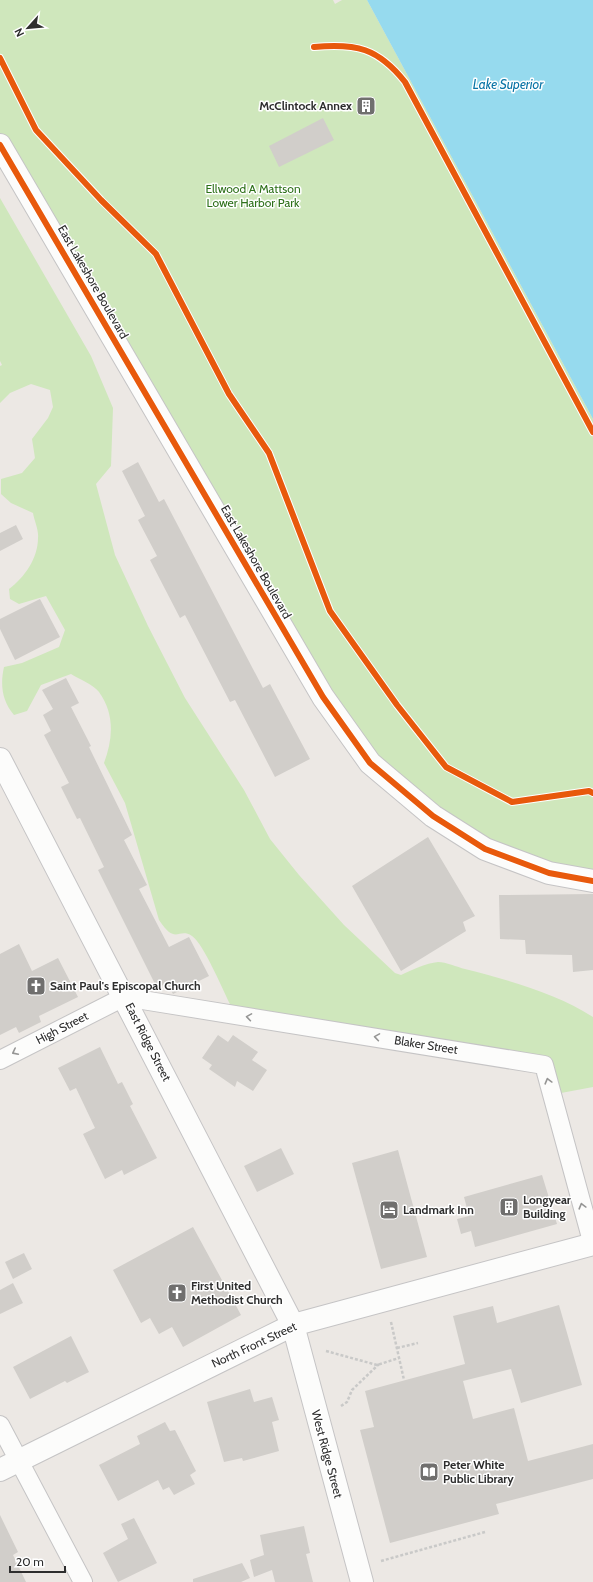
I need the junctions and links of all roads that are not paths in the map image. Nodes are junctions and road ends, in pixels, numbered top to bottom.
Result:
1 (0, 145) edge
2 (0, 759) edge
3 (593, 881) edge
4 (124, 996) junction
5 (0, 1060) edge
6 (593, 1244) edge
7 (293, 1325) junction
8 (0, 1425) edge
9 (9, 1465) edge
10 (83, 1582) edge
11 (362, 1582) edge

1 - 3 street, East Lakeshore Boulevard
2 - 4 street, East Ridge Street
4 -> 5 street, High Street
6 -> 4 street, Blaker Street
4 - 7 street, East Ridge Street
6 - 7 street, North Front Street
7 - 9 street, North Front Street
7 - 11 street, West Ridge Street
8 - 9 street
9 - 10 street

